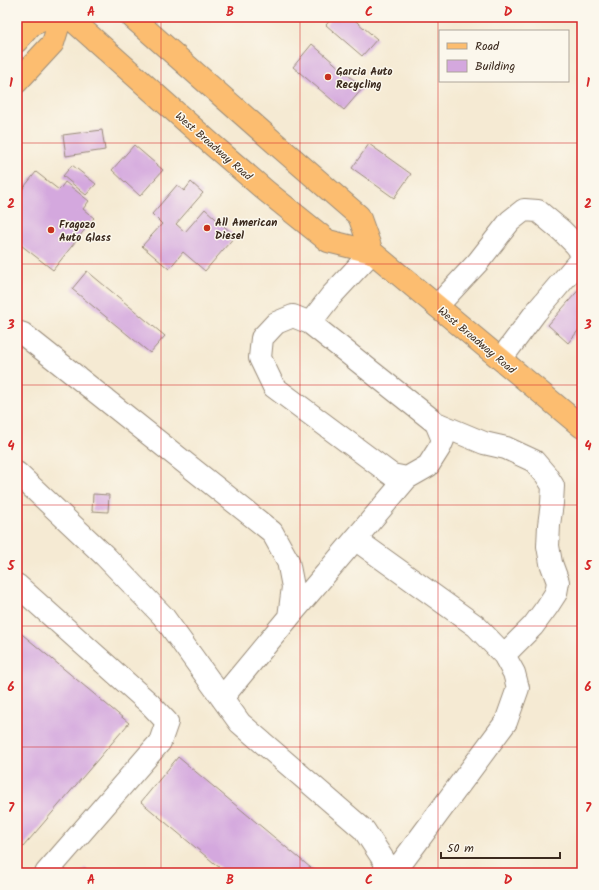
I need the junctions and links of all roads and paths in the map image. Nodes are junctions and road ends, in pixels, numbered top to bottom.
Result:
1 (50, 17) edge
2 (61, 17) edge
3 (69, 17) edge
4 (132, 17) edge
5 (17, 41) edge
6 (17, 82) edge
7 (372, 252) junction
8 (582, 253) edge
9 (582, 258) edge
10 (438, 306) junction
11 (310, 323) junction
12 (17, 332) edge
13 (501, 359) junction
14 (580, 421) edge
15 (436, 423) junction
16 (17, 474) edge
17 (407, 478) junction
18 (356, 538) junction
19 (17, 585) edge
20 (289, 617) junction
21 (504, 655) junction
22 (222, 698) junction
23 (46, 873) edge
24 (385, 873) edge
25 (394, 873) edge

1 - 5 main road
2 - 6 main road
3 - 7 main road, West Broadway Road
4 - 7 main road
7 - 10 main road, West Broadway Road
7 - 11 lane
8 - 10 lane
9 - 13 lane
10 - 13 main road, West Broadway Road
11 - 15 lane
11 - 17 lane
12 - 20 lane
13 - 14 main road, West Broadway Road
15 - 17 lane
15 - 21 lane
16 - 22 lane
17 - 18 lane
18 - 20 lane
18 - 21 lane
19 - 23 lane
20 - 22 lane
21 - 25 lane
22 - 24 lane

